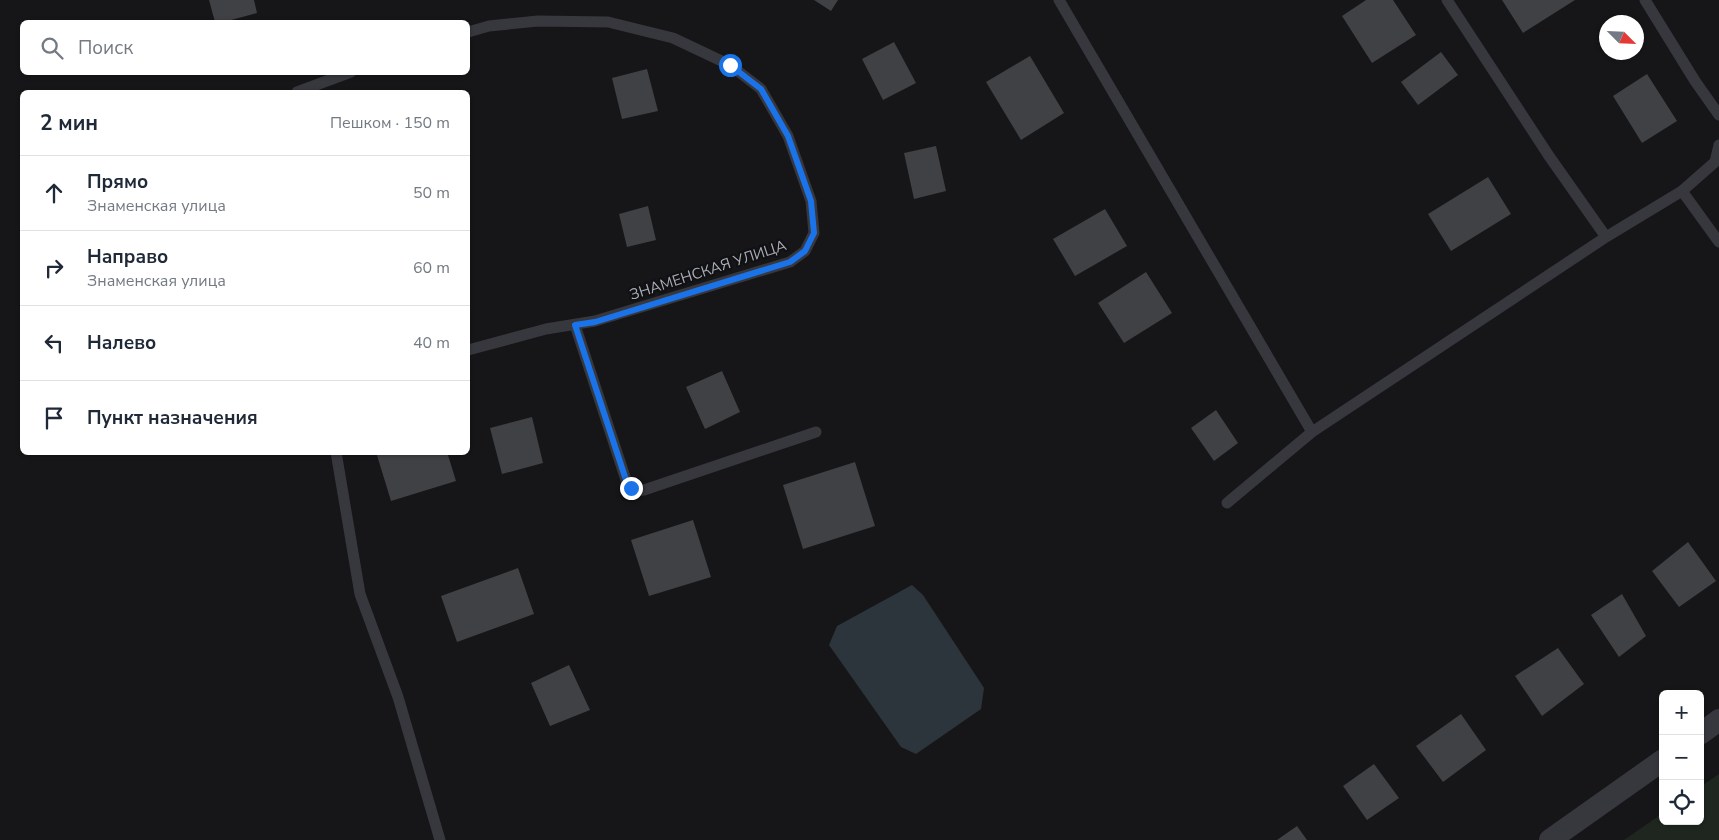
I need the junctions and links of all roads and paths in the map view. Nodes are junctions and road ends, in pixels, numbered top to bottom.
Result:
1 (1059, 0) edge
2 (1447, 0) edge
3 (1644, 0) edge
4 (470, 31) edge
5 (344, 75) edge
6 (302, 90) edge
7 (1719, 115) edge
8 (1719, 145) edge
9 (1682, 191) junction
10 (1606, 237) junction
11 (1719, 242) edge
12 (575, 325) junction
13 (470, 349) edge
14 (816, 432) dead end
15 (1312, 432) junction
16 (337, 455) edge
17 (1227, 503) dead end
18 (1719, 720) edge
19 (1704, 731) edge
20 (1659, 763) edge
21 (440, 840) edge
22 (1550, 840) edge

1 - 15 lane
2 - 10 lane
3 - 7 lane
4 - 12 lane, ЗНАМЕНСКАЯ УЛИЦА
5 - 6 lane
8 - 9 lane
9 - 10 lane
9 - 11 lane
10 - 15 lane
12 - 13 lane, ЗНАМЕНСКАЯ УЛИЦА
12 - 14 lane
15 - 17 lane
16 - 21 lane
18 - 19 street
20 - 22 street

